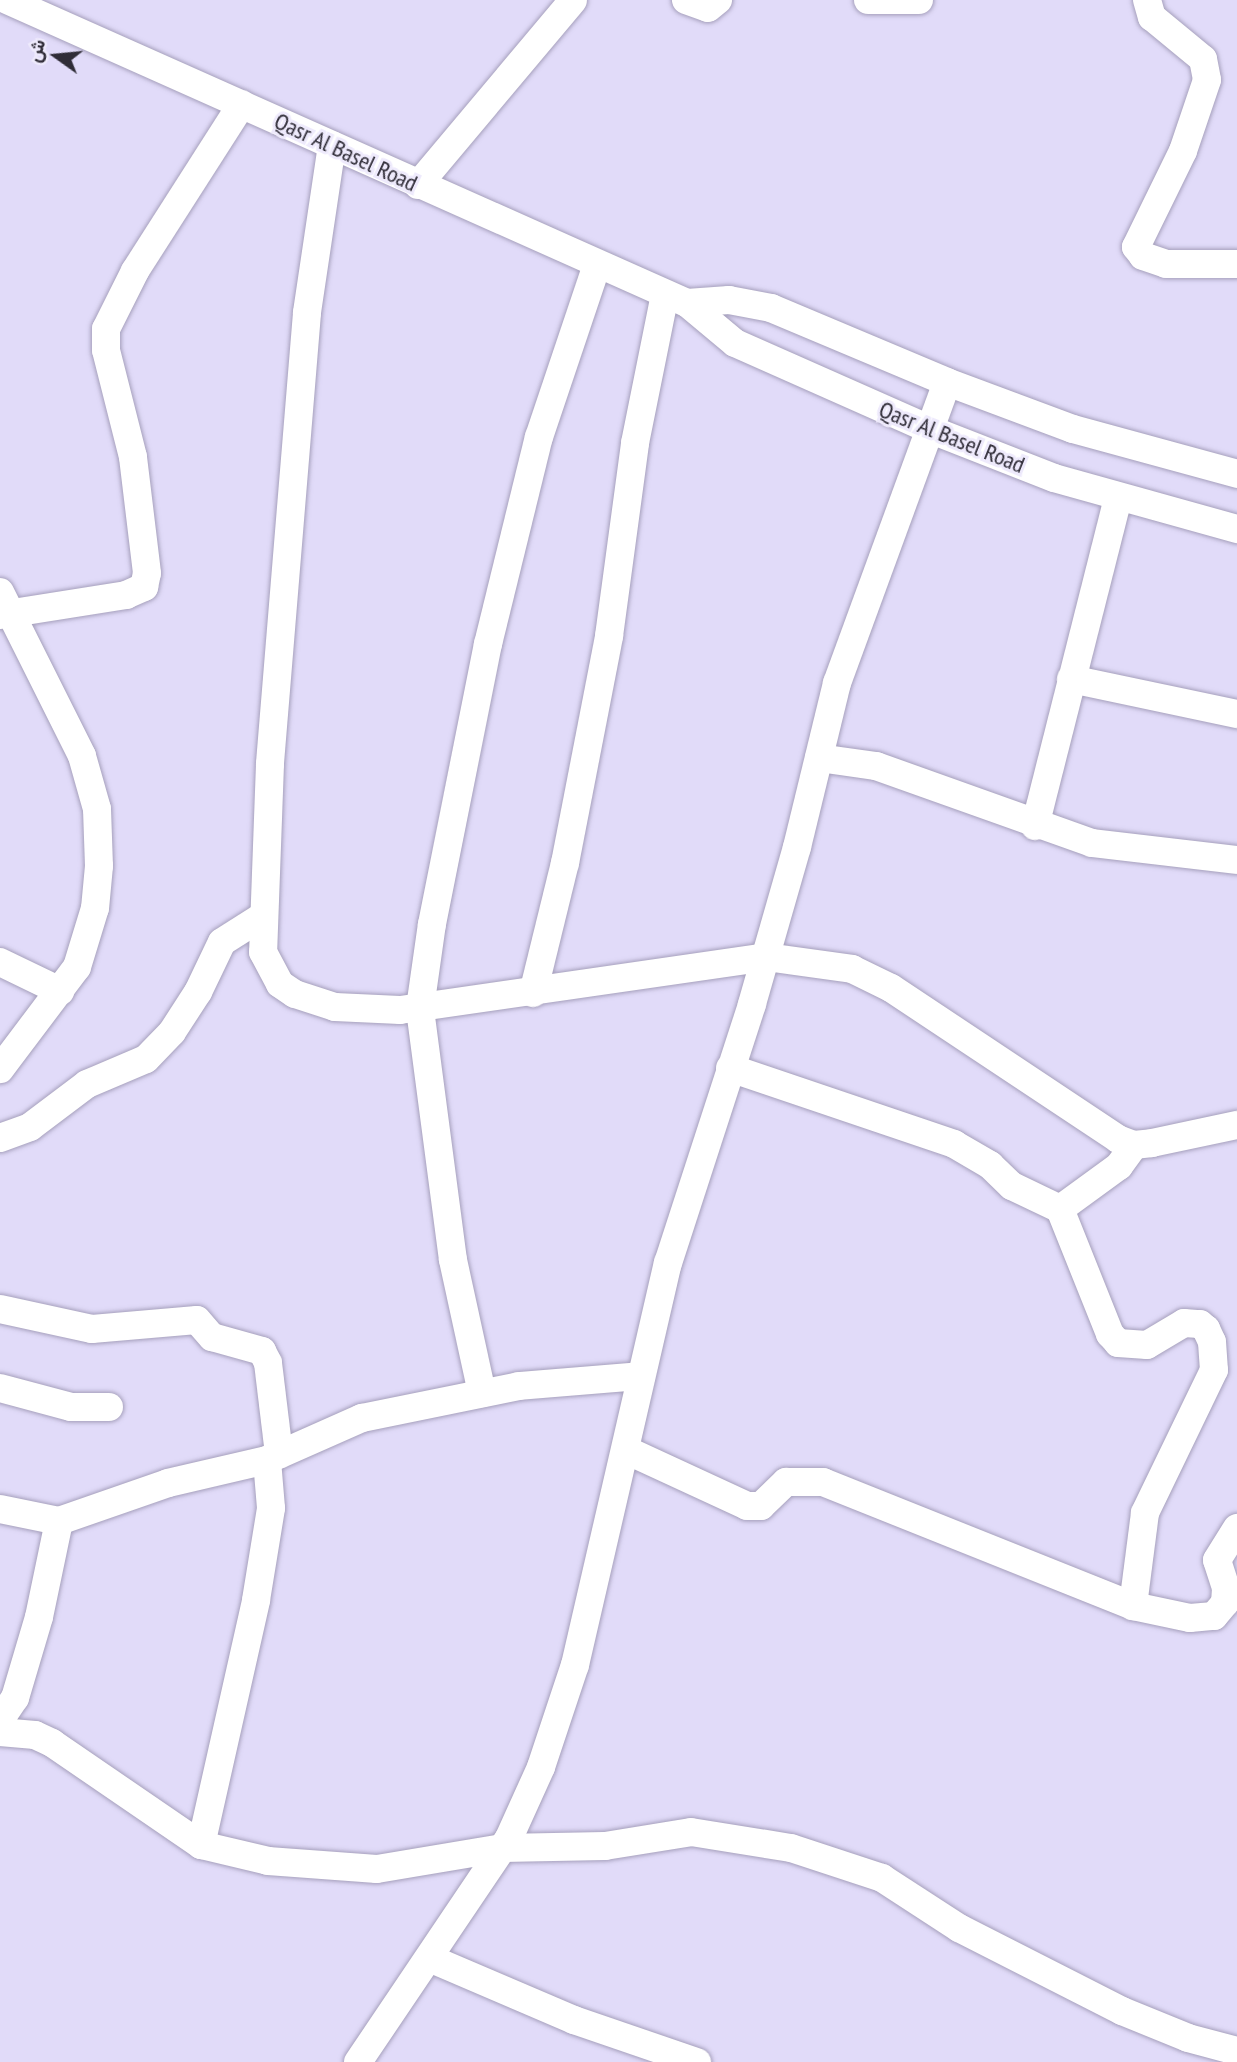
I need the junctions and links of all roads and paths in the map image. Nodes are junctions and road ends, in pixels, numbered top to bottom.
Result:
1 (6, 0) edge
2 (573, 0) edge
3 (686, 0) edge
4 (718, 0) edge
5 (868, 0) edge
6 (919, 0) edge
7 (1147, 0) edge
8 (242, 104) junction
9 (332, 145) junction
10 (418, 185) junction
11 (1237, 264) edge
12 (597, 265) junction
13 (676, 298) junction
14 (947, 382) junction
15 (929, 429) junction
16 (1237, 474) edge
17 (1118, 499) junction
18 (1237, 529) edge
19 (4, 607) edge
20 (1071, 679) junction
21 (1237, 714) edge
22 (819, 758) junction
23 (1035, 826) junction
24 (1237, 860) edge
25 (263, 916) junction
26 (766, 957) junction
27 (0, 962) edge
28 (60, 991) junction
29 (533, 993) junction
30 (420, 1008) junction
31 (730, 1068) junction
32 (0, 1069) edge
33 (1237, 1125) edge
34 (0, 1138) edge
35 (1135, 1145) junction
36 (1060, 1209) junction
37 (0, 1309) edge
38 (641, 1376) junction
39 (0, 1388) edge
40 (482, 1393) junction
41 (108, 1407) dead end
42 (626, 1450) junction
43 (273, 1457) junction
44 (0, 1509) edge
45 (59, 1521) junction
46 (1237, 1528) edge
47 (1133, 1606) junction
48 (0, 1720) edge
49 (0, 1732) edge
50 (201, 1845) junction
51 (502, 1848) junction
52 (429, 1958) junction
53 (1237, 2051) edge
54 (358, 2062) edge
55 (698, 2062) edge

1 - 8 street, Qasr Al Basel Road
2 - 10 street
3 - 4 street
5 - 6 street
7 - 11 street
8 - 9 street, Qasr Al Basel Road
8 - 19 street
9 - 10 street, Qasr Al Basel Road
9 - 25 street
10 - 12 street, Qasr Al Basel Road
12 - 13 street, Qasr Al Basel Road
12 - 30 street
13 - 14 street, Qasr Al Basel Road
13 - 15 street, Qasr Al Basel Road
13 - 29 street
14 - 15 street
14 - 16 street, Qasr Al Basel Road
15 - 17 street, Qasr Al Basel Road
15 - 22 street
17 - 18 street, Qasr Al Basel Road
17 - 20 street
19 - 28 street
20 - 21 street
20 - 23 street
22 - 23 street
22 - 26 street
23 - 24 street
25 - 30 street
25 - 34 street
26 - 29 street
26 - 31 street
26 - 35 street
27 - 28 street
28 - 32 street
29 - 30 street
30 - 40 street
31 - 36 street
31 - 38 street
33 - 35 street
35 - 36 street
36 - 47 street
37 - 43 street
38 - 40 street
38 - 42 street
39 - 41 street
40 - 43 street
42 - 47 street
42 - 51 street
43 - 45 street
43 - 50 street
44 - 45 street
45 - 48 street
46 - 47 street
49 - 50 street
50 - 51 street
51 - 52 street
51 - 53 street
52 - 54 street
52 - 55 street

